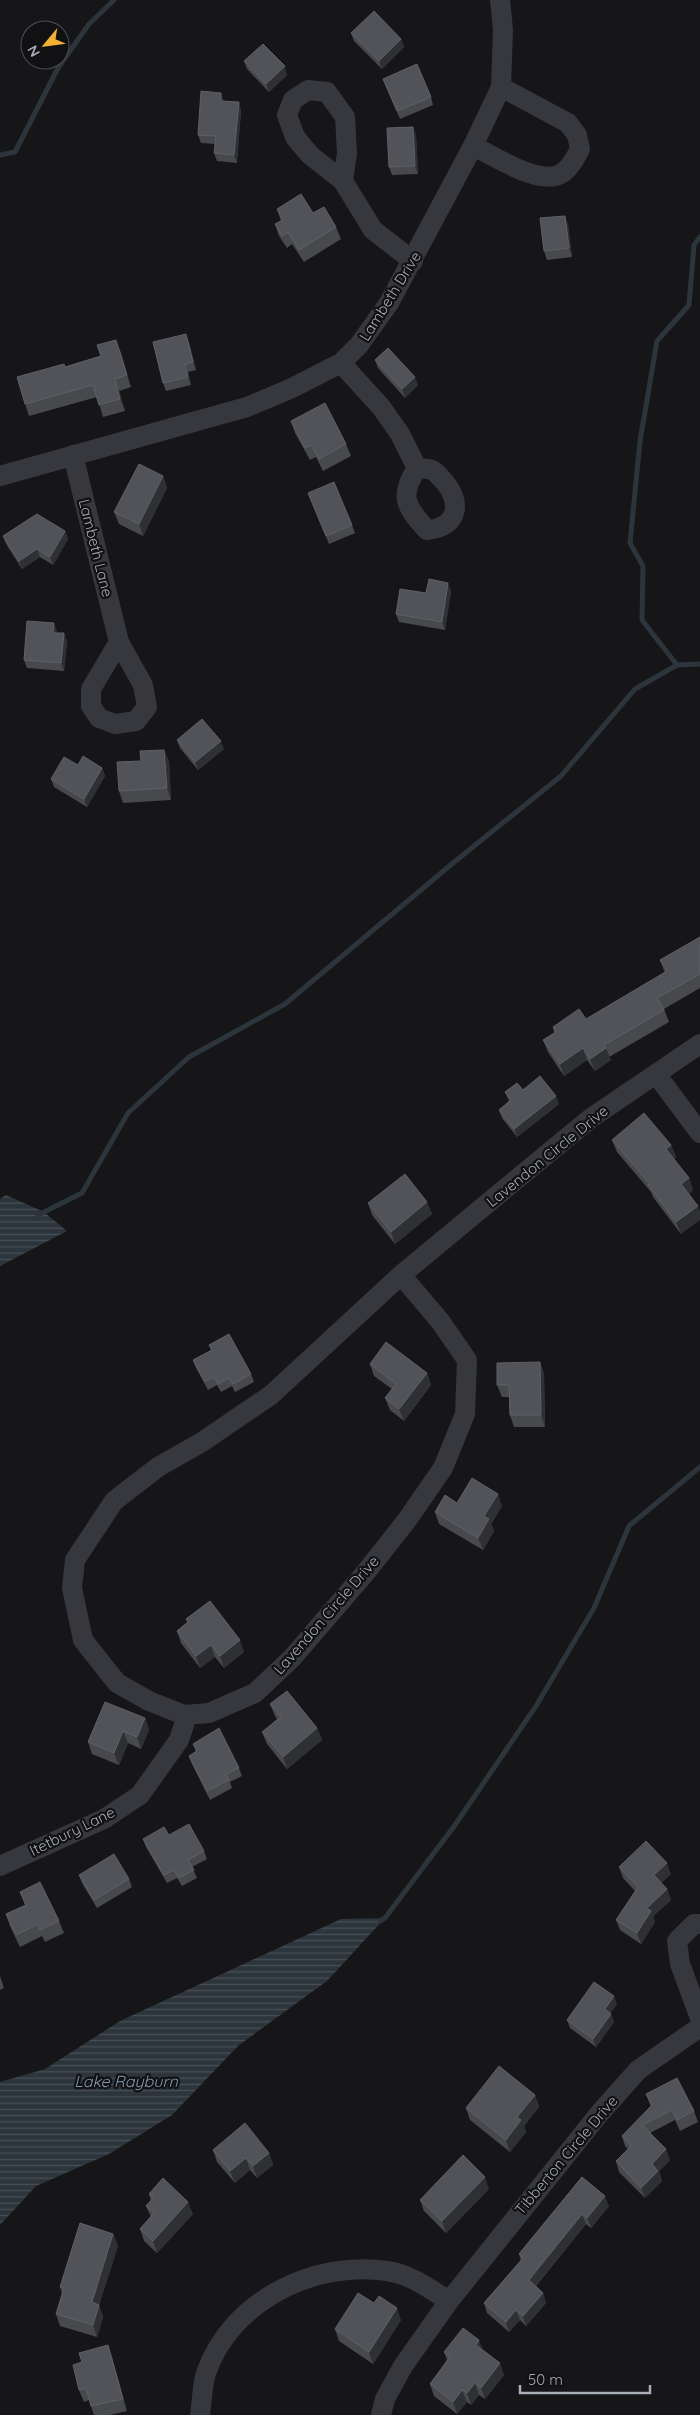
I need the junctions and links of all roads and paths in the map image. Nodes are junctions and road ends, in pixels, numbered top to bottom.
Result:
1 (500, 0) edge
2 (501, 87) junction
3 (473, 146) junction
4 (343, 181) dead end
5 (413, 261) junction
6 (341, 363) junction
7 (73, 455) junction
8 (416, 468) dead end
9 (0, 476) edge
10 (119, 642) dead end
11 (700, 1044) edge
12 (656, 1074) junction
13 (700, 1133) edge
14 (401, 1275) junction
15 (184, 1715) junction
16 (0, 1866) edge
17 (700, 1924) edge
18 (700, 2018) edge
19 (700, 2027) edge
20 (449, 2300) junction
21 (200, 2415) edge
22 (381, 2415) edge

1 - 2 street, Lambeth Drive
2 - 3 street, Lambeth Drive
2 - 3 street
3 - 5 street, Lambeth Drive
4 - 5 street
5 - 6 street, Lambeth Drive
6 - 7 street, Lambeth Drive
6 - 8 street
7 - 9 street, Lambeth Drive
7 - 10 street, Lambeth Lane
11 - 12 street, Lavendon Circle Drive
12 - 13 street
12 - 14 street, Lavendon Circle Drive
14 - 15 street, Lavendon Circle Drive
14 - 15 street, Lavendon Circle Drive
15 - 16 street, Itetbury Lane
17 - 18 street
19 - 20 street, Tibberton Circle Drive
20 - 21 street
20 - 22 street, Tibberton Circle Drive

